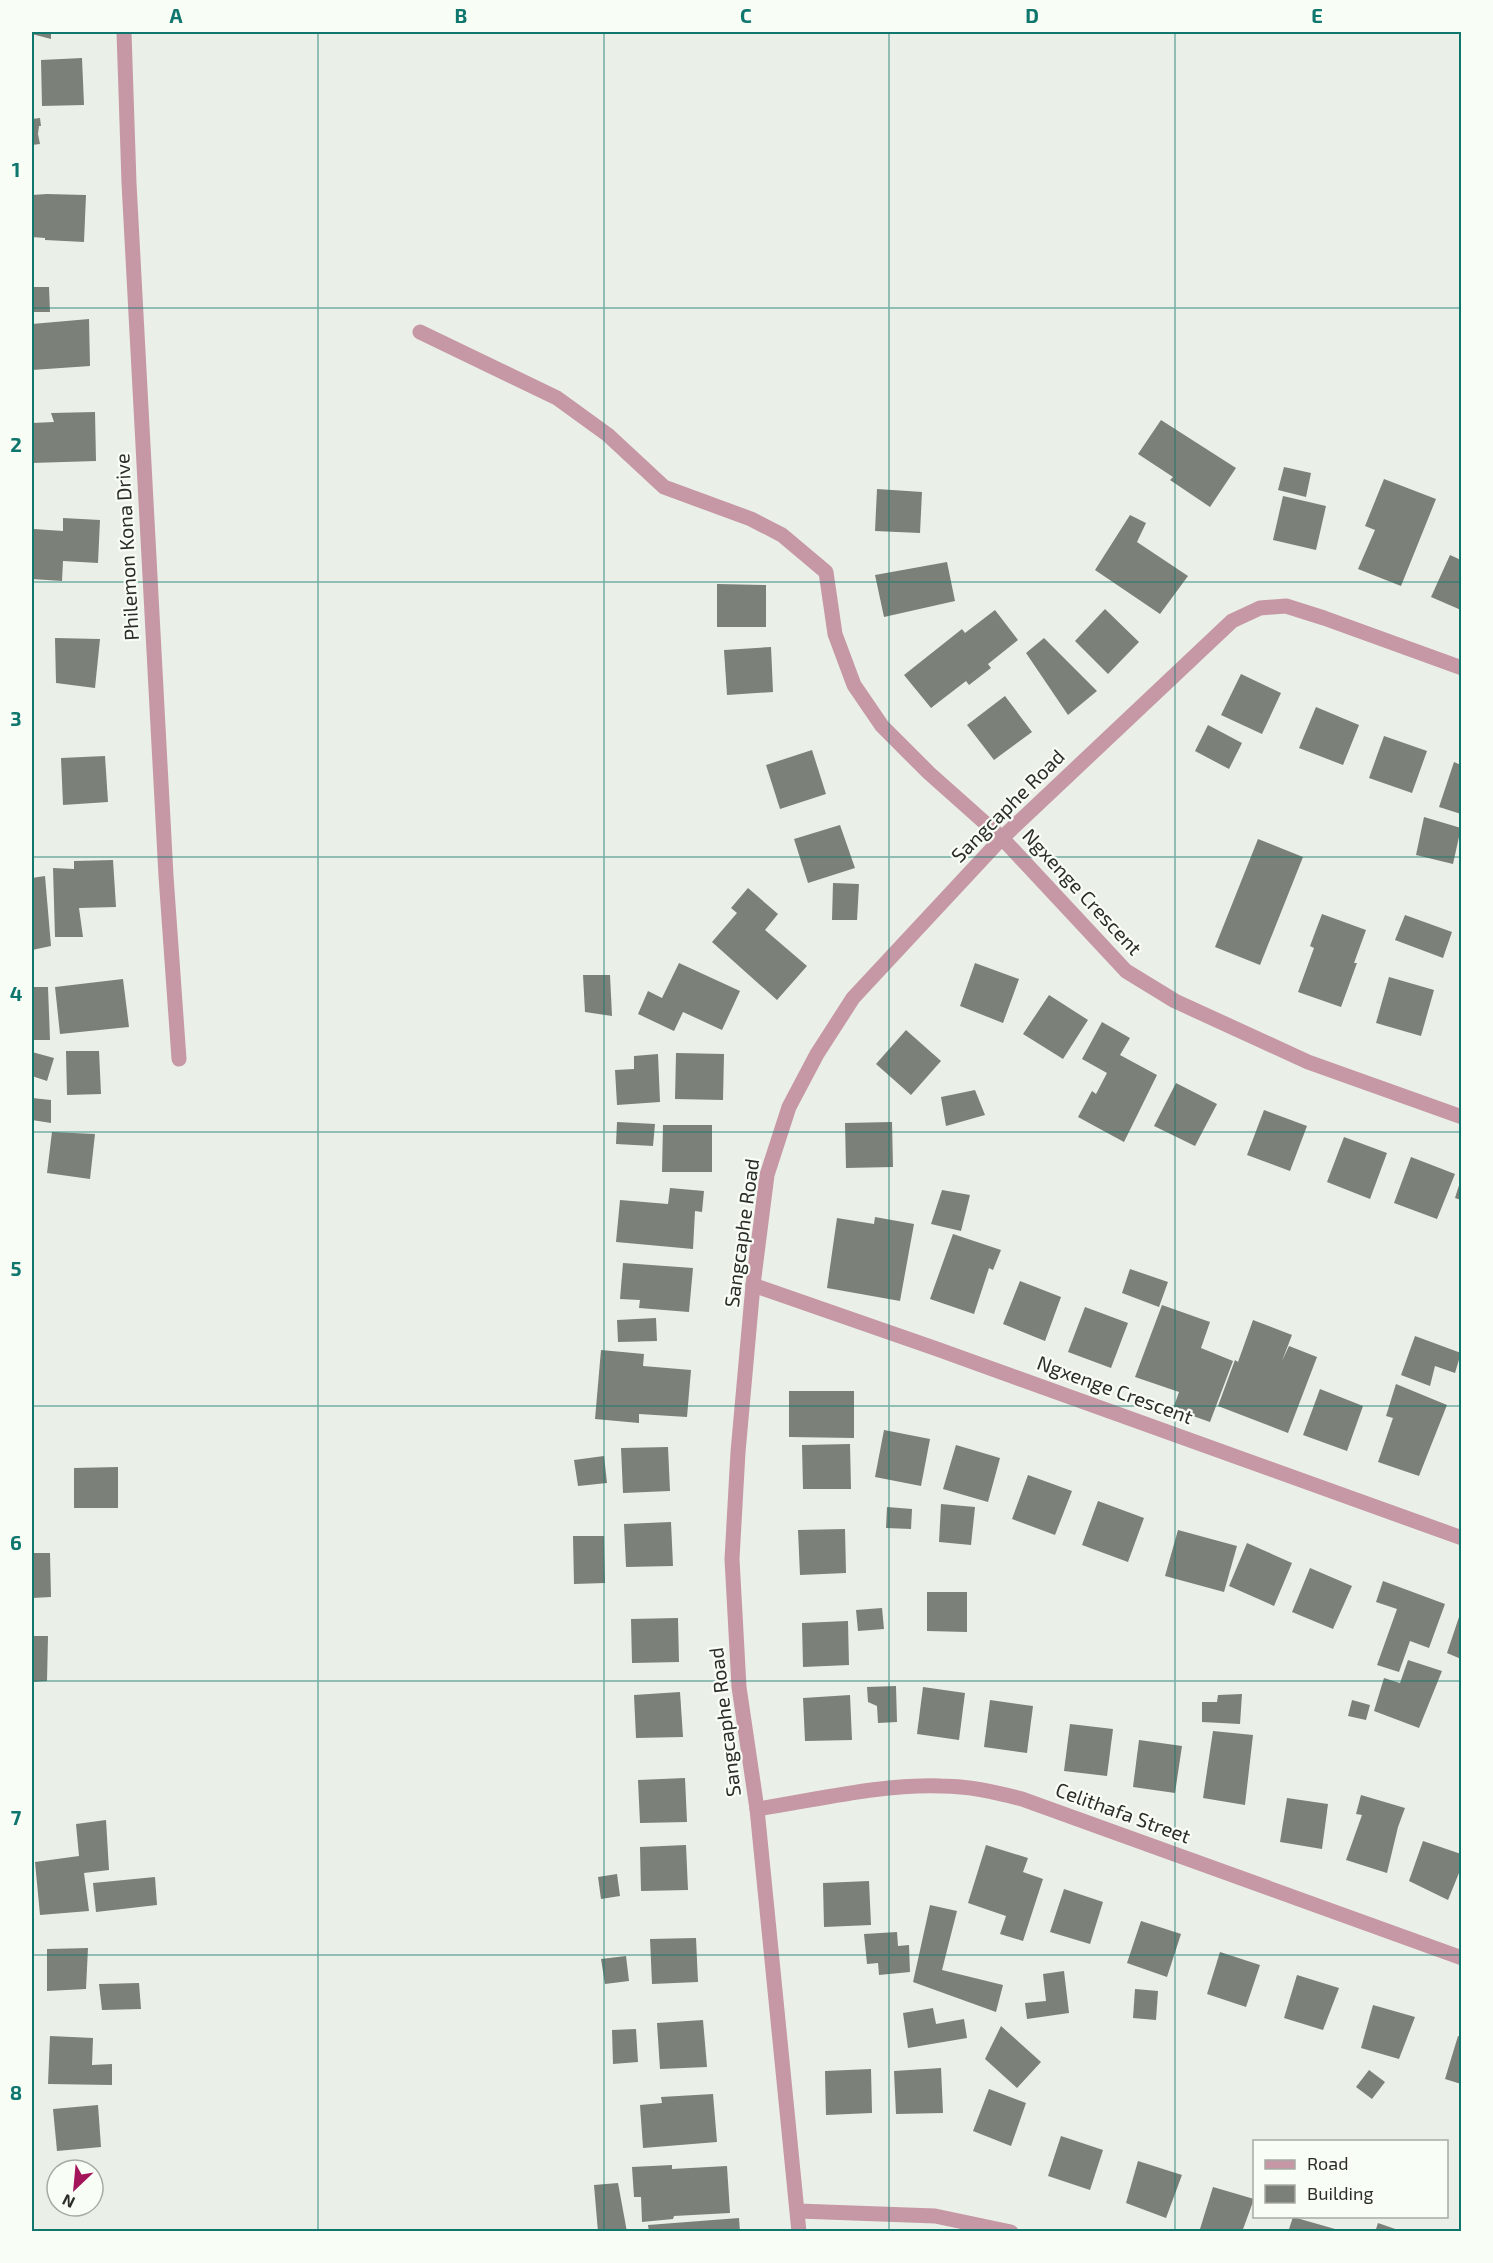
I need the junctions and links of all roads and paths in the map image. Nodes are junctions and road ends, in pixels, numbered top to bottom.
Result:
1 (124, 32) edge
2 (420, 332) dead end
3 (1461, 668) edge
4 (1002, 838) junction
5 (179, 1059) dead end
6 (1461, 1117) edge
7 (753, 1286) junction
8 (1461, 1538) edge
9 (757, 1809) junction
10 (1461, 1958) edge
11 (798, 2211) junction
12 (799, 2232) edge
13 (1011, 2232) edge

1 - 5 street, Philemon Kona Drive
2 - 4 street, Ngxenge Crescent
3 - 4 street, Sangcaphe Road
4 - 6 street, Ngxenge Crescent
4 - 7 street, Sangcaphe Road
7 - 8 street, Ngxenge Crescent
7 - 9 street, Sangcaphe Road
9 - 10 street, Celithafa Street
9 - 11 street, Sangcaphe Road
11 - 12 street, Sangcaphe Road
11 - 13 street

